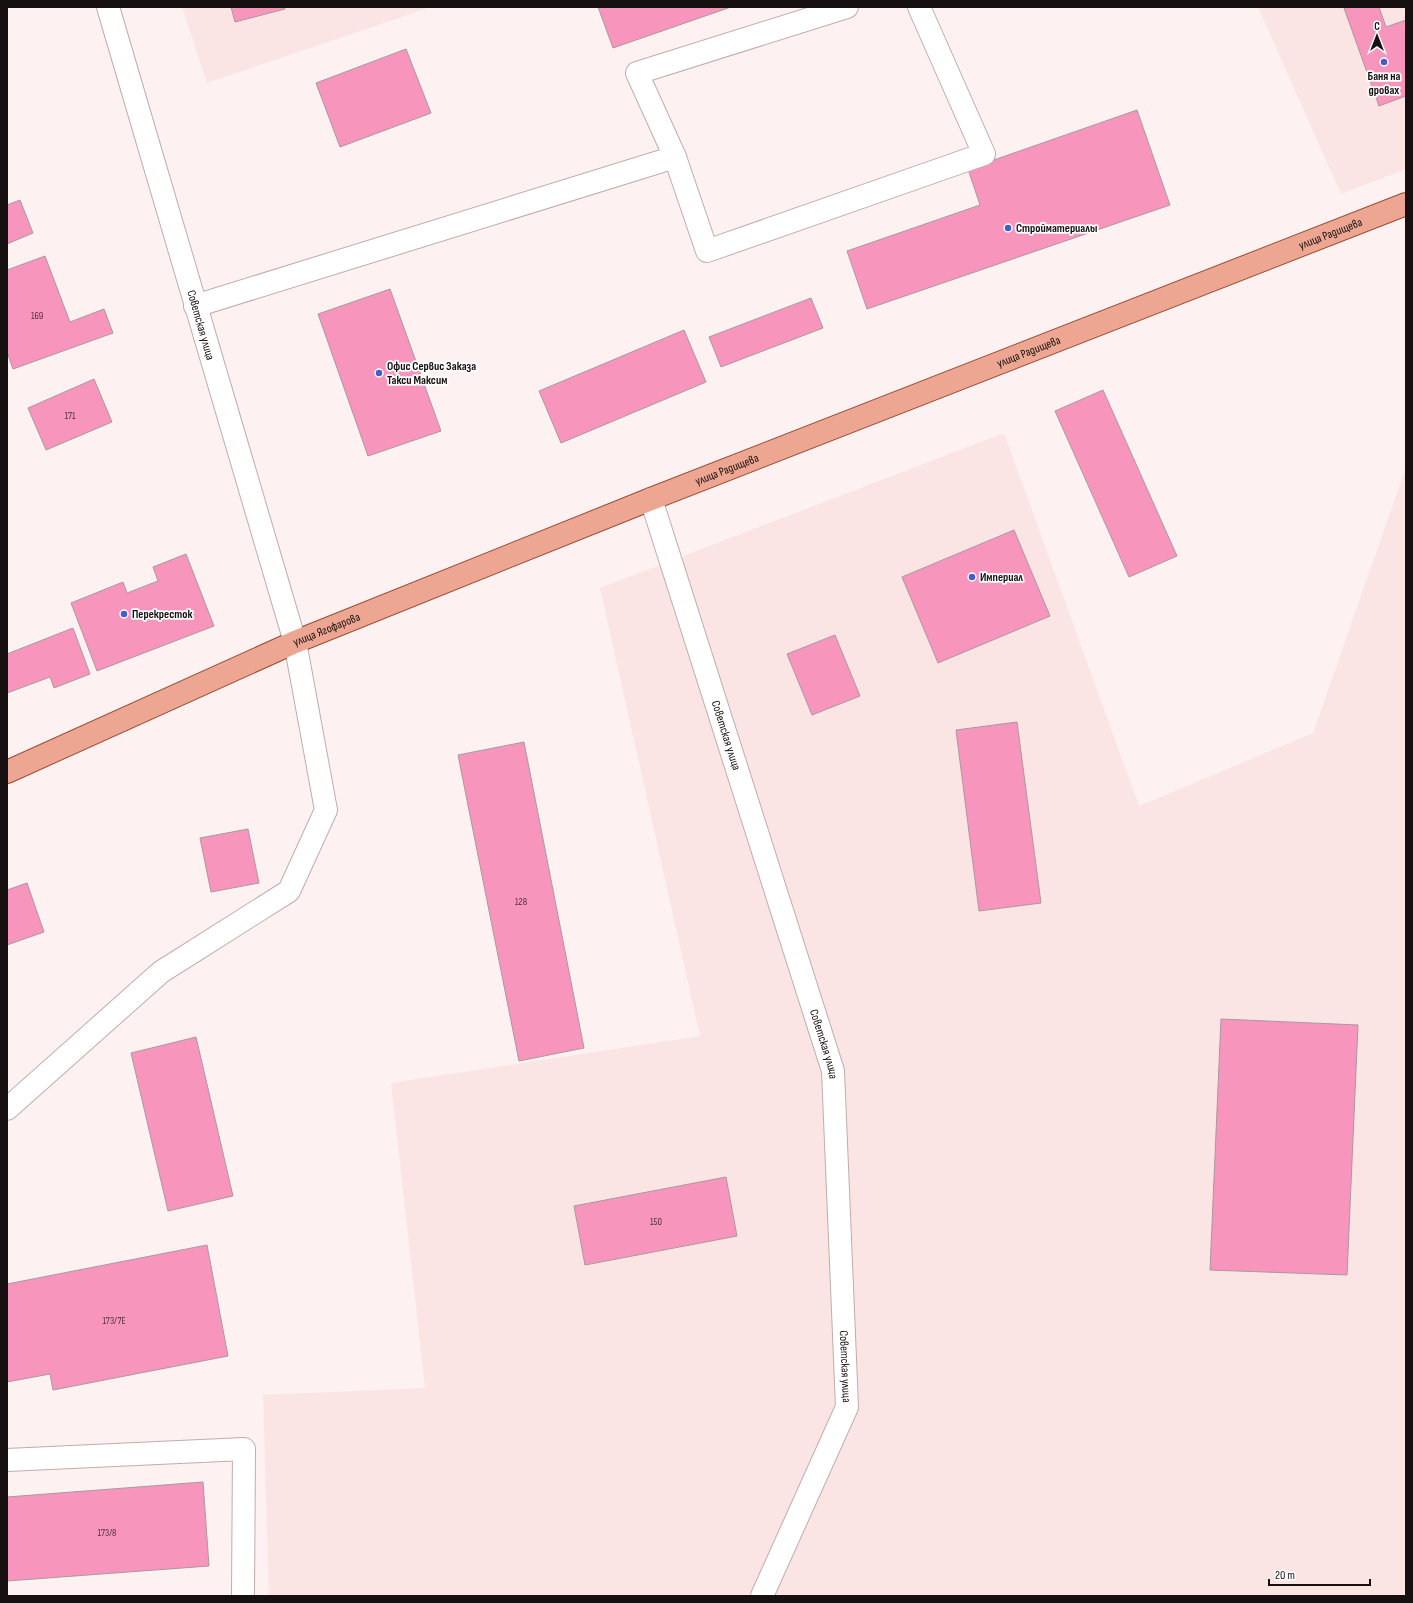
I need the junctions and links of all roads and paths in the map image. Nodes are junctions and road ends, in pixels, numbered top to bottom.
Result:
1 (108, 7) edge
2 (847, 7) edge
3 (919, 7) edge
4 (676, 158) junction
5 (1406, 204) edge
6 (195, 306) junction
7 (651, 499) junction
8 (295, 642) junction
9 (7, 772) edge
10 (7, 1109) edge
11 (7, 1460) edge
12 (243, 1596) edge
13 (762, 1596) edge

1 - 6 street, Советская улица
2 - 4 street
3 - 4 street
4 - 6 street
5 - 7 main road, улица Радищева
6 - 8 street, Советская улица
7 - 8 main road, улица Ягофарова
7 - 13 street, Советская улица
8 - 9 main road, улица Ягофарова
8 - 10 street, Советская улица
11 - 12 street

